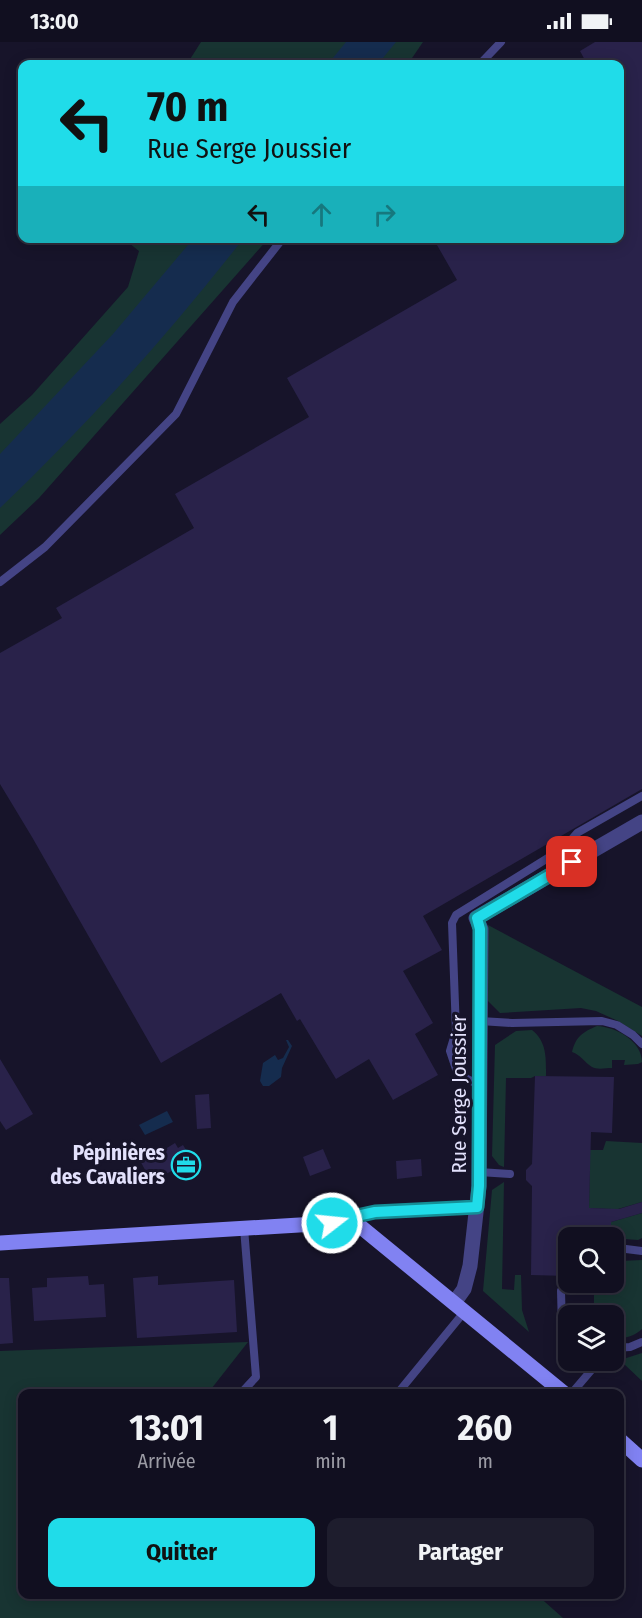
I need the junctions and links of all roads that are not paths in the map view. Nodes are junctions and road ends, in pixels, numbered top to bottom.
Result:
1 (501, 42) edge
2 (484, 60) edge
3 (278, 243) edge
4 (0, 582) edge
5 (642, 796) edge
6 (642, 822) edge
7 (564, 848) junction
8 (572, 862) junction
9 (480, 1021) junction
10 (642, 1044) edge
11 (480, 1085) junction
12 (479, 1172) junction
13 (510, 1174) dead end
14 (477, 1207) junction
15 (340, 1224) junction
16 (244, 1228) junction
17 (0, 1243) edge
18 (626, 1249) dead end
19 (642, 1251) edge
20 (460, 1307) junction
21 (642, 1342) edge
22 (624, 1347) edge
23 (590, 1371) edge
24 (245, 1389) edge
25 (401, 1389) edge
26 (559, 1389) edge
27 (575, 1389) edge
28 (624, 1444) edge
29 (642, 1460) edge

1 - 2 lane
3 - 4 lane
5 - 7 lane
6 - 8 street
7 - 8 lane
7 - 11 lane
8 - 9 street, Rue Serge Joussier
9 - 10 lane
9 - 11 street, Rue Serge Joussier
11 - 12 street, Rue Serge Joussier
12 - 13 lane
12 - 14 street, Rue Serge Joussier
14 - 15 lane
14 - 20 street, Rue Serge Joussier
15 - 16 street
15 - 20 street
16 - 17 street
16 - 24 lane
18 - 19 lane
20 - 25 lane
20 - 26 street
21 - 22 lane
23 - 27 lane
28 - 29 street

